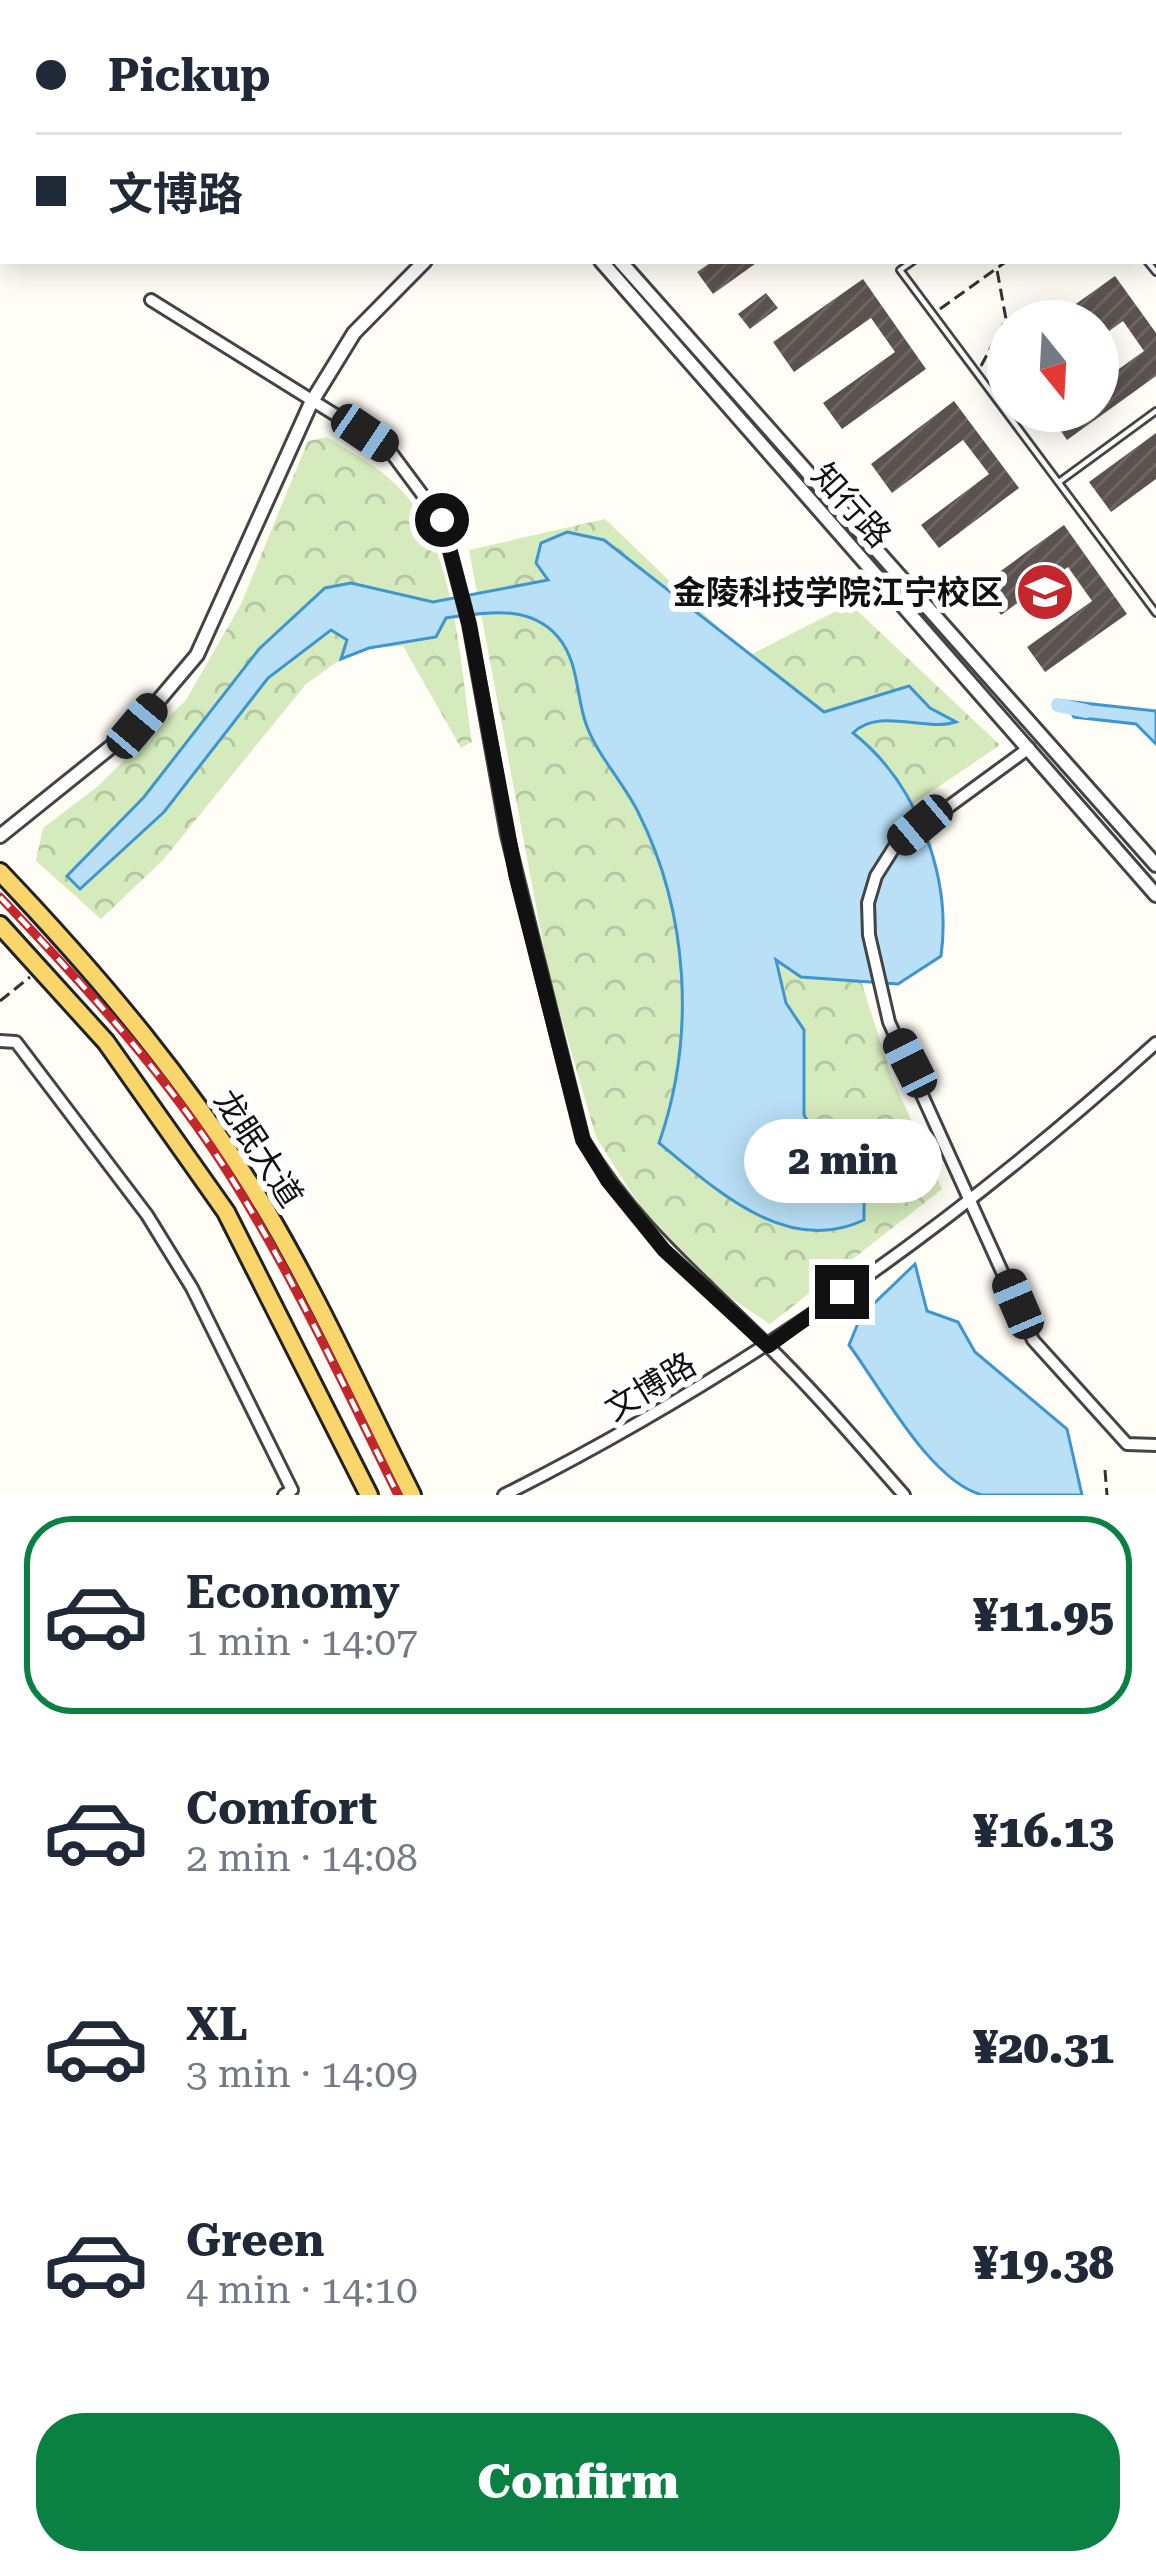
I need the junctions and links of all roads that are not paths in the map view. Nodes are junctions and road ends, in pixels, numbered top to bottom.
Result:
1 (422, 264) edge
2 (604, 264) edge
3 (623, 264) edge
4 (896, 264) edge
5 (909, 264) edge
6 (901, 270) junction
7 (151, 300) dead end
8 (311, 403) junction
9 (1156, 411) edge
10 (1058, 482) junction
11 (1156, 613) edge
12 (1029, 748) junction
13 (0, 836) edge
14 (1156, 865) edge
15 (0, 872) edge
16 (1156, 895) edge
17 (0, 925) edge
18 (0, 1041) edge
19 (1156, 1043) edge
20 (972, 1197) junction
21 (768, 1346) junction
22 (1156, 1445) edge
23 (284, 1495) edge
24 (369, 1495) edge
25 (412, 1495) edge
26 (504, 1495) edge
27 (904, 1495) edge

1 - 8 street
2 - 12 street, 知行路
3 - 14 street, 知行路
4 - 6 lane
5 - 6 lane
6 - 10 lane
7 - 8 street
8 - 13 street
8 - 21 street
9 - 10 lane
10 - 11 lane
12 - 16 street, 知行路
12 - 20 street
15 - 25 main road, 龙眠大道
17 - 24 main road, 龙眠大道
18 - 23 street
19 - 20 street, 文博路
20 - 21 street, 文博路
20 - 22 street
21 - 26 street, 文博路
21 - 27 street

